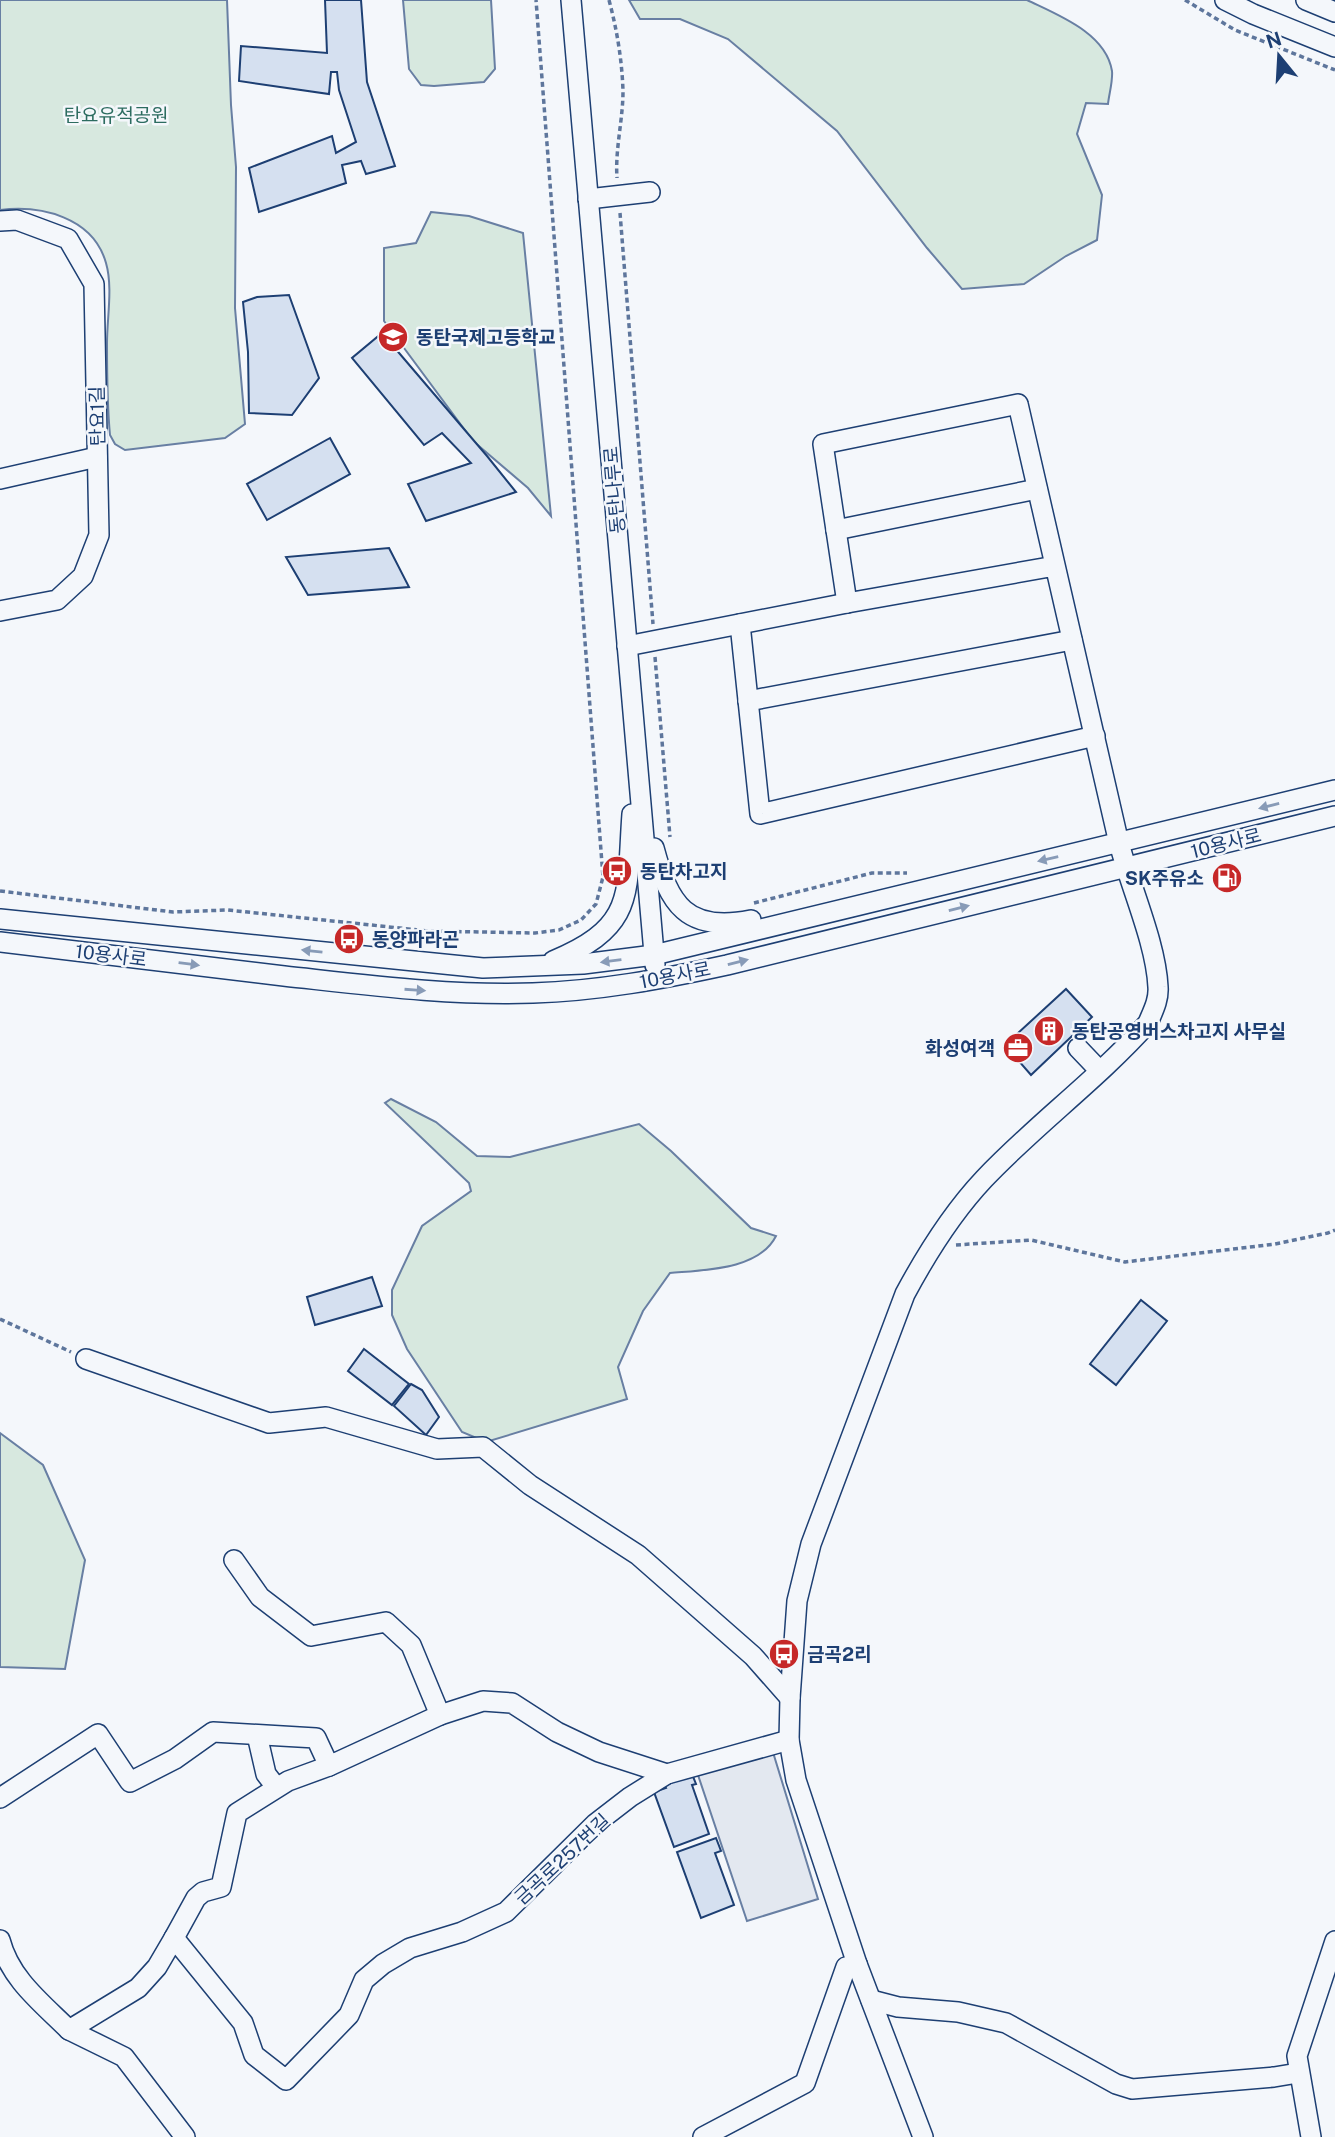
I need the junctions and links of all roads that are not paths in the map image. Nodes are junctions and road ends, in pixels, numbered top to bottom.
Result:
1 (571, 0) edge
2 (1225, 0) edge
3 (1306, 0) edge
4 (1335, 12) edge
5 (1335, 47) edge
6 (650, 192) dead end
7 (588, 199) junction
8 (0, 221) edge
9 (97, 457) junction
10 (0, 480) edge
11 (1037, 489) junction
12 (836, 530) junction
13 (1055, 566) junction
14 (847, 603) junction
15 (0, 611) edge
16 (740, 624) junction
17 (1072, 640) junction
18 (627, 646) junction
19 (748, 701) junction
20 (1095, 736) junction
21 (637, 764) junction
22 (1335, 790) edge
23 (1335, 816) edge
24 (1119, 842) junction
25 (1127, 867) junction
26 (900, 895) junction
27 (0, 919) edge
28 (0, 942) edge
29 (654, 955) junction
30 (527, 968) junction
31 (656, 980) junction
32 (1078, 1048) dead end
33 (1099, 1070) junction
34 (86, 1359) road end
35 (234, 1560) dead end
36 (790, 1698) junction
37 (440, 1715) junction
38 (257, 1735) junction
39 (789, 1740) junction
40 (329, 1766) junction
41 (667, 1774) junction
42 (276, 1787) junction
43 (0, 1798) edge
44 (174, 1938) junction
45 (0, 1940) edge
46 (1335, 1941) edge
47 (857, 1964) junction
48 (871, 2000) junction
49 (69, 2030) junction
50 (1298, 2073) junction
51 (185, 2137) edge
52 (703, 2137) edge
53 (923, 2137) edge
54 (1311, 2137) edge

1 - 7 street, 동탄나루로
2 - 5 street
3 - 4 street
6 - 7 street
7 - 18 street, 동탄나루로
8 - 9 street, 탄요1길
9 - 10 street
9 - 15 street, 탄요1길
11 - 12 street
11 - 12 street
11 - 13 street
12 - 14 street
13 - 14 street
13 - 17 street
14 - 16 street
16 - 18 street
16 - 19 street
17 - 19 street
17 - 20 street
18 - 21 street, 동탄나루로
19 - 20 street
20 - 24 street
21 - 26 street
21 - 29 street, 동탄나루로
21 - 30 street
22 -> 24 street, 10용사로
23 - 25 street, 10용사로
24 - 25 street
24 -> 26 street, 10용사로
31 -> 25 street, 10용사로
25 - 33 street
26 - 29 street, 10용사로
30 -> 27 street, 10용사로
28 -> 31 street, 10용사로
29 -> 30 street, 10용사로
29 - 31 street, 동탄나루로
32 - 33 street
33 - 36 street
34 - 36 street
35 - 37 street
36 - 39 street
37 - 40 street
37 - 41 street
38 - 40 street
38 - 42 street
38 - 43 street
39 - 41 street, 금곡로257번길
39 - 47 street
40 - 42 street
41 - 44 street, 금곡로257번길
42 - 44 street
44 - 49 street
45 - 49 street
46 - 50 street
47 - 48 street
47 - 52 street
48 - 50 street
48 - 53 street
49 - 51 street
50 - 54 street

